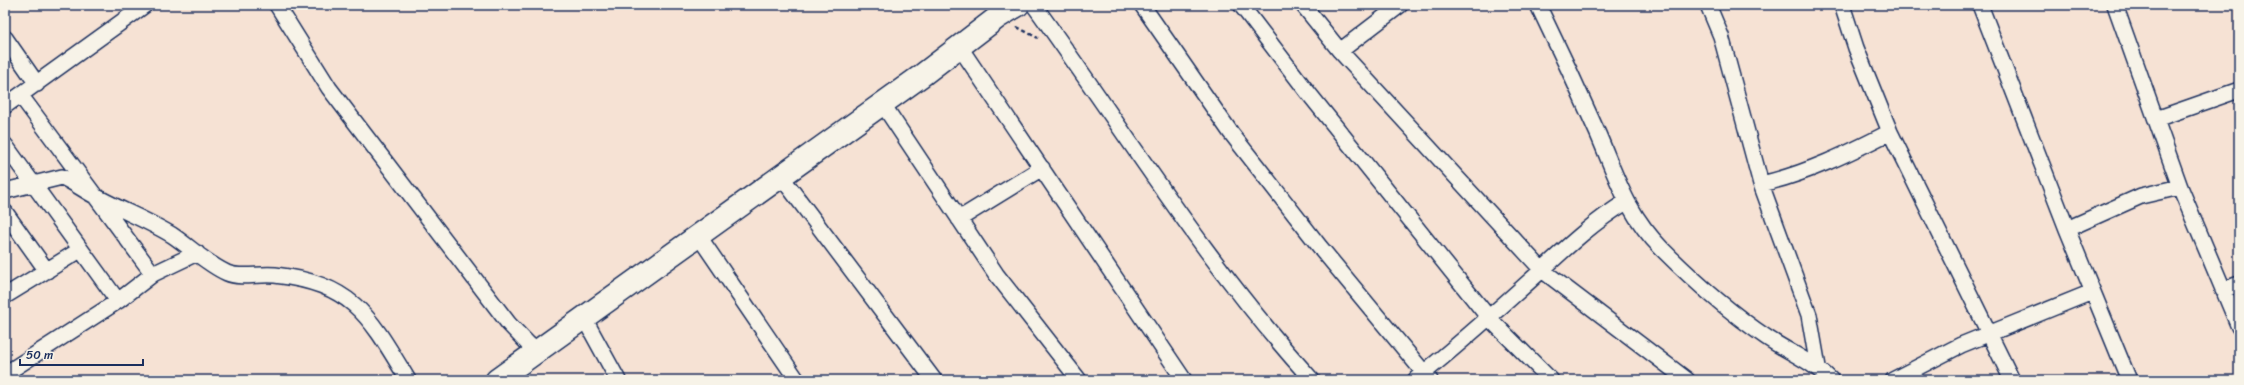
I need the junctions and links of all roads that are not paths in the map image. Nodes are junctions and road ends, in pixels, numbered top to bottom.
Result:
1 (145, 5) edge
2 (277, 5) edge
3 (1018, 5) edge
4 (1034, 5) edge
5 (1142, 5) edge
6 (1241, 5) edge
7 (1303, 5) edge
8 (1400, 5) edge
9 (1538, 5) edge
10 (1708, 5) edge
11 (1842, 5) edge
12 (1980, 5) edge
13 (2120, 7) edge
14 (5, 38) edge
15 (959, 46) junction
16 (1340, 51) junction
17 (37, 84) junction
18 (2239, 90) edge
19 (22, 96) junction
20 (882, 103) junction
21 (5, 106) edge
22 (2156, 119) junction
23 (1890, 132) junction
24 (5, 145) edge
25 (1042, 168) junction
26 (780, 175) junction
27 (32, 183) junction
28 (1761, 184) junction
29 (2180, 187) junction
30 (5, 191) edge
31 (97, 198) junction
32 (1626, 202) junction
33 (5, 212) edge
34 (959, 219) junction
35 (2067, 229) junction
36 (698, 235) junction
37 (80, 250) junction
38 (197, 253) junction
39 (1542, 270) junction
40 (47, 271) junction
41 (153, 274) junction
42 (2239, 284) edge
43 (2223, 290) junction
44 (2092, 292) junction
45 (5, 296) edge
46 (118, 301) junction
47 (584, 318) junction
48 (1489, 318) junction
49 (2239, 326) edge
50 (1991, 334) junction
51 (536, 352) junction
52 (1818, 367) junction
53 (9, 373) edge
54 (1423, 378) edge
55 (408, 380) edge
56 (496, 380) edge
57 (618, 380) edge
58 (797, 380) edge
59 (934, 380) edge
60 (1079, 380) edge
61 (1184, 380) edge
62 (1312, 380) edge
63 (1551, 380) edge
64 (1687, 380) edge
65 (1831, 380) edge
66 (1893, 380) edge
67 (2012, 380) edge
68 (2129, 380) edge

1 - 17 street
2 - 51 street
3 - 15 street
4 - 62 street
5 - 54 street
6 - 48 street
7 - 16 street
8 - 16 street
9 - 32 street
10 - 28 street
11 - 23 street
12 - 35 street
13 - 22 street
14 - 17 street
15 - 20 street
15 - 25 street
16 - 39 street
17 - 19 street
18 - 22 street
19 - 21 street
19 - 31 street
20 - 26 street
20 - 34 street
22 - 29 street
23 - 28 street
23 - 50 street
24 - 27 street
25 - 34 street
25 - 61 street
26 - 36 street
26 - 59 street
27 - 30 street
27 - 31 street
27 - 37 street
28 - 52 street
29 - 35 street
29 - 43 street
31 - 38 street
31 - 41 street
32 - 39 street
32 - 52 street
33 - 40 street
34 - 60 street
35 - 44 street
36 - 47 street
36 - 58 street
37 - 40 street
37 - 46 street
38 - 41 street
38 - 55 street
39 - 48 street
39 - 64 street
40 - 45 street
41 - 46 street
42 - 43 street
43 - 49 street
44 - 50 street
44 - 68 street
46 - 53 street
47 - 51 street
47 - 57 street
48 - 54 street
48 - 63 street
50 - 66 street
50 - 67 street
51 - 56 street
52 - 65 street

